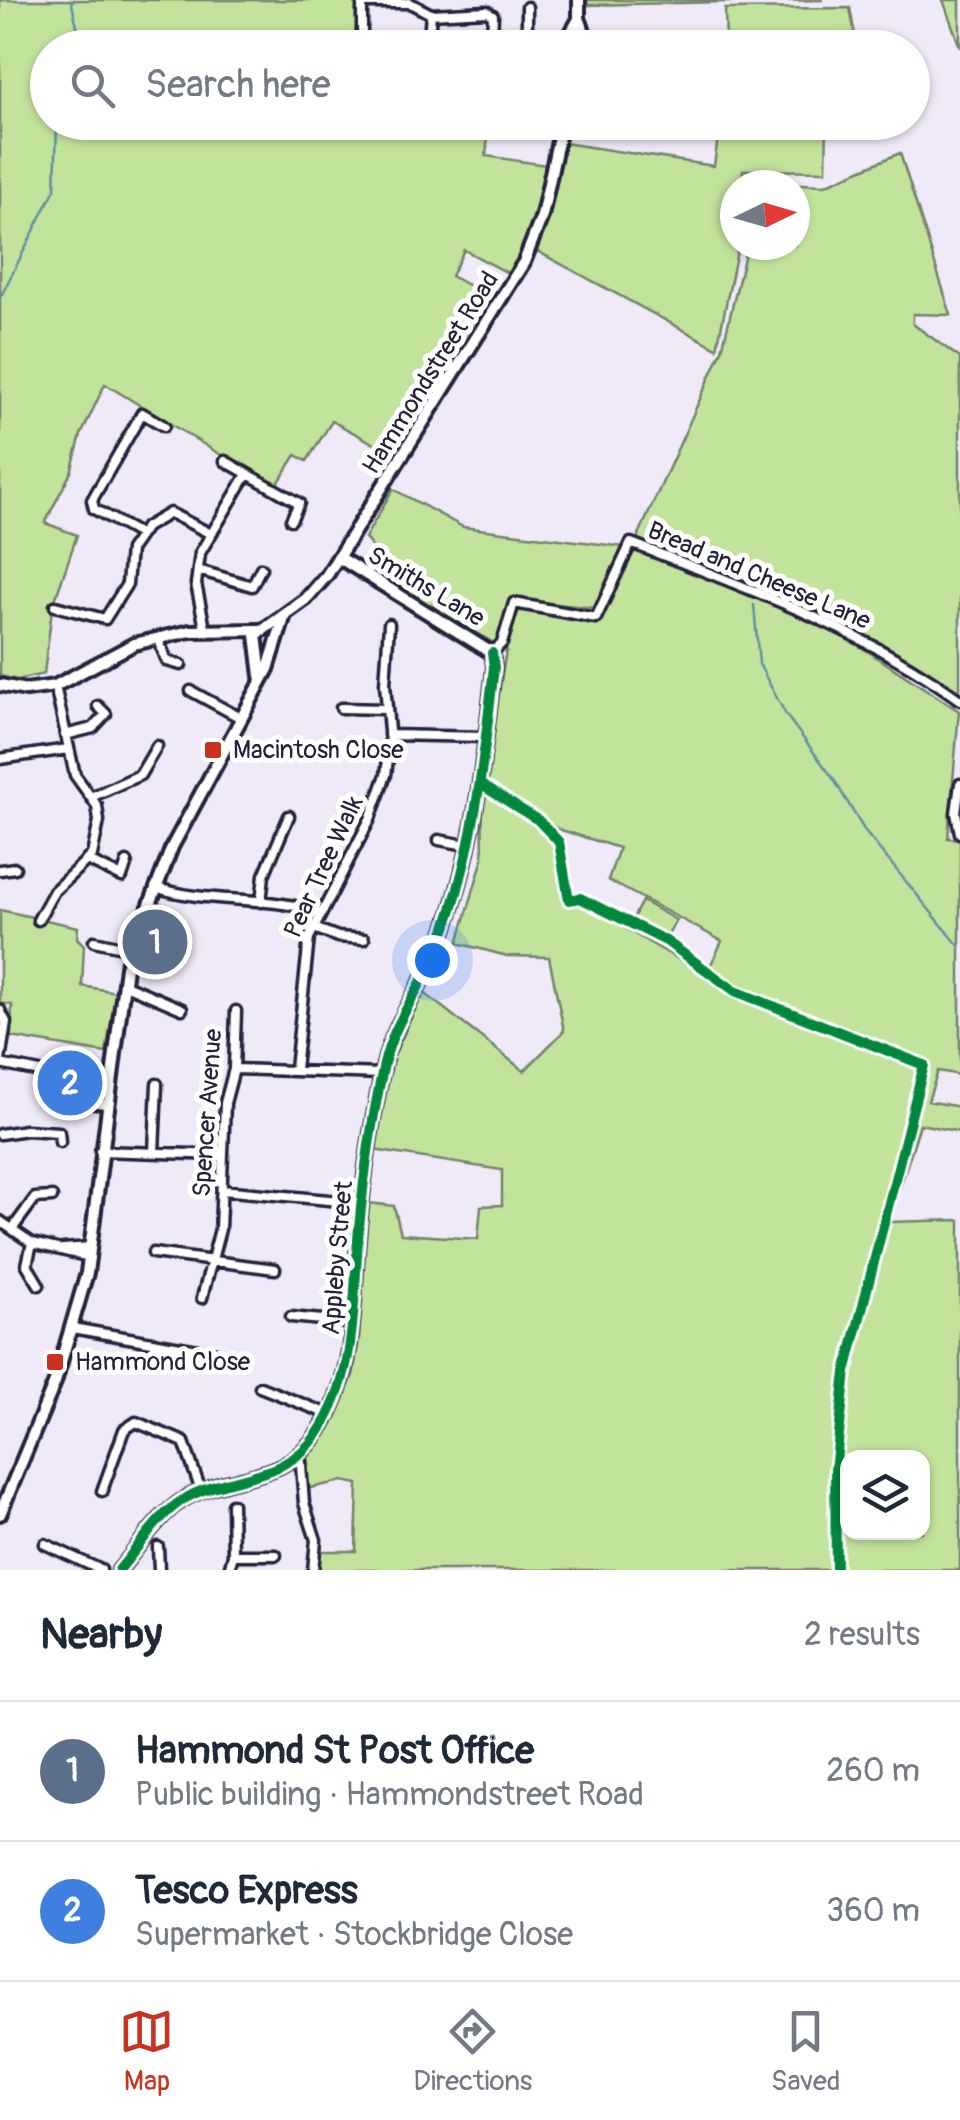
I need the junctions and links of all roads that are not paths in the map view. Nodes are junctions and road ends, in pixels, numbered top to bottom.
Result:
1 (470, 0) edge
2 (579, 0) edge
3 (362, 2) edge
4 (527, 7) dead end
5 (471, 11) junction
6 (431, 14) junction
7 (579, 18) junction
8 (362, 30) edge
9 (430, 30) edge
10 (493, 30) edge
11 (527, 30) edge
12 (572, 30) edge
13 (584, 30) edge
14 (558, 140) edge
15 (164, 426) dead end
16 (224, 461) dead end
17 (246, 476) junction
18 (291, 520) dead end
19 (138, 534) junction
20 (210, 534) junction
21 (338, 558) junction
22 (261, 568) dead end
23 (198, 570) junction
24 (55, 606) dead end
25 (284, 618) junction
26 (390, 624) dead end
27 (205, 628) junction
28 (263, 630) junction
29 (234, 631) junction
30 (158, 638) junction
31 (277, 642) junction
32 (257, 648) junction
33 (492, 653) junction
34 (180, 665) dead end
35 (261, 676) junction
36 (0, 685) edge
37 (54, 686) junction
38 (191, 692) dead end
39 (960, 700) edge
40 (98, 706) dead end
41 (340, 708) dead end
42 (386, 709) junction
43 (239, 717) junction
44 (65, 735) junction
45 (389, 735) junction
46 (486, 737) junction
47 (156, 746) dead end
48 (68, 749) junction
49 (0, 760) edge
50 (960, 784) edge
51 (91, 797) junction
52 (289, 816) dead end
53 (960, 833) edge
54 (439, 840) dead end
55 (466, 846) junction
56 (89, 861) junction
57 (127, 862) dead end
58 (15, 868) dead end
59 (0, 870) edge
60 (155, 887) junction
61 (261, 902) junction
62 (320, 913) junction
63 (38, 920) dead end
64 (314, 928) junction
65 (364, 939) dead end
66 (94, 941) dead end
67 (132, 949) junction
68 (122, 984) junction
69 (182, 1009) dead end
70 (1, 1011) edge
71 (236, 1011) dead end
72 (0, 1063) edge
73 (234, 1069) junction
74 (295, 1069) junction
75 (40, 1072) dead end
76 (382, 1074) junction
77 (156, 1084) dead end
78 (59, 1098) dead end
79 (106, 1104) junction
80 (0, 1134) edge
81 (60, 1142) dead end
82 (100, 1151) junction
83 (154, 1152) junction
84 (222, 1156) junction
85 (222, 1190) junction
86 (52, 1198) dead end
87 (361, 1204) junction
88 (0, 1221) edge
89 (13, 1228) junction
90 (32, 1243) junction
91 (91, 1252) junction
92 (153, 1254) dead end
93 (212, 1260) junction
94 (275, 1269) dead end
95 (38, 1285) dead end
96 (202, 1298) dead end
97 (291, 1317) dead end
98 (354, 1323) junction
99 (72, 1328) junction
100 (215, 1353) dead end
101 (260, 1387) dead end
102 (328, 1414) junction
103 (300, 1454) junction
104 (201, 1491) junction
105 (102, 1492) dead end
106 (232, 1504) dead end
107 (0, 1514) edge
108 (45, 1544) dead end
109 (158, 1547) dead end
110 (234, 1555) junction
111 (276, 1555) dead end
112 (159, 1558) junction
113 (170, 1558) dead end
114 (101, 1570) edge
115 (119, 1570) edge
116 (159, 1570) edge
117 (229, 1570) edge
118 (313, 1570) edge

1 - 5 street
2 - 7 street
3 - 6 street
3 - 8 street
4 - 11 street
5 - 6 street
5 - 10 street
6 - 9 street
7 - 12 street
7 - 13 street
14 - 21 street, Hammondstreet Road
15 - 19 street
16 - 17 street
17 - 18 street
17 - 20 street
19 - 20 street
19 - 24 street
20 - 23 street
21 - 25 street, Hammondstreet Road
21 - 33 street, Smiths Lane
22 - 23 street
23 - 27 street
25 - 28 street, Hammondstreet Road
25 - 31 street, Hammondstreet Road
26 - 42 street, Pear Tree Walk
27 - 29 street
27 - 30 street
28 - 29 street
28 - 31 street
28 - 32 street
29 - 32 street
30 - 34 street
30 - 37 street
31 - 32 street
31 - 35 street, Hammondstreet Road
32 - 35 street
33 - 39 street, Bread and Cheese Lane
33 - 46 street, Appleby Street
35 - 43 street, Hammondstreet Road
36 - 37 street
37 - 44 street
38 - 43 street
40 - 44 street
41 - 42 street
42 - 45 street, Pear Tree Walk
43 - 60 street, Hammondstreet Road
44 - 48 street
45 - 46 street
45 - 62 street, Pear Tree Walk
46 - 55 street, Appleby Street
47 - 51 street
48 - 49 street
48 - 51 street
50 - 53 street
51 - 56 street
52 - 61 street
54 - 55 street
55 - 76 street, Appleby Street
56 - 57 street
56 - 63 street
58 - 59 street
60 - 61 street
60 - 67 street, Hammondstreet Road
61 - 62 street
62 - 64 street, Pear Tree Walk
64 - 65 street
64 - 74 street, Pear Tree Walk
66 - 67 street
67 - 68 street, Hammondstreet Road
68 - 69 street
68 - 79 street, Hammondstreet Road
70 - 72 street
71 - 73 street, Spencer Avenue
72 - 75 street
73 - 74 street
73 - 84 street, Spencer Avenue
74 - 76 street
76 - 87 street, Appleby Street
77 - 83 street
78 - 79 street
79 - 82 street, Hammondstreet Road
80 - 81 street
82 - 83 street
82 - 91 street, Hammondstreet Road
83 - 84 street
84 - 85 street, Spencer Avenue
85 - 87 street
85 - 93 street, Spencer Avenue
86 - 89 street
87 - 98 street, Appleby Street
88 - 89 street
89 - 90 street
90 - 91 street
90 - 95 street
91 - 99 street, Hammondstreet Road
92 - 93 street
93 - 94 street
93 - 96 street, Spencer Avenue
97 - 98 street
98 - 102 street, Appleby Street
99 - 100 street
99 - 107 street, Hammondstreet Road
101 - 102 street
102 - 103 street, Appleby Street
103 - 104 street
103 - 118 street
104 - 105 street
104 - 115 street
106 - 110 street
108 - 114 street
109 - 112 street
110 - 111 street
110 - 117 street
112 - 113 street
112 - 116 street

